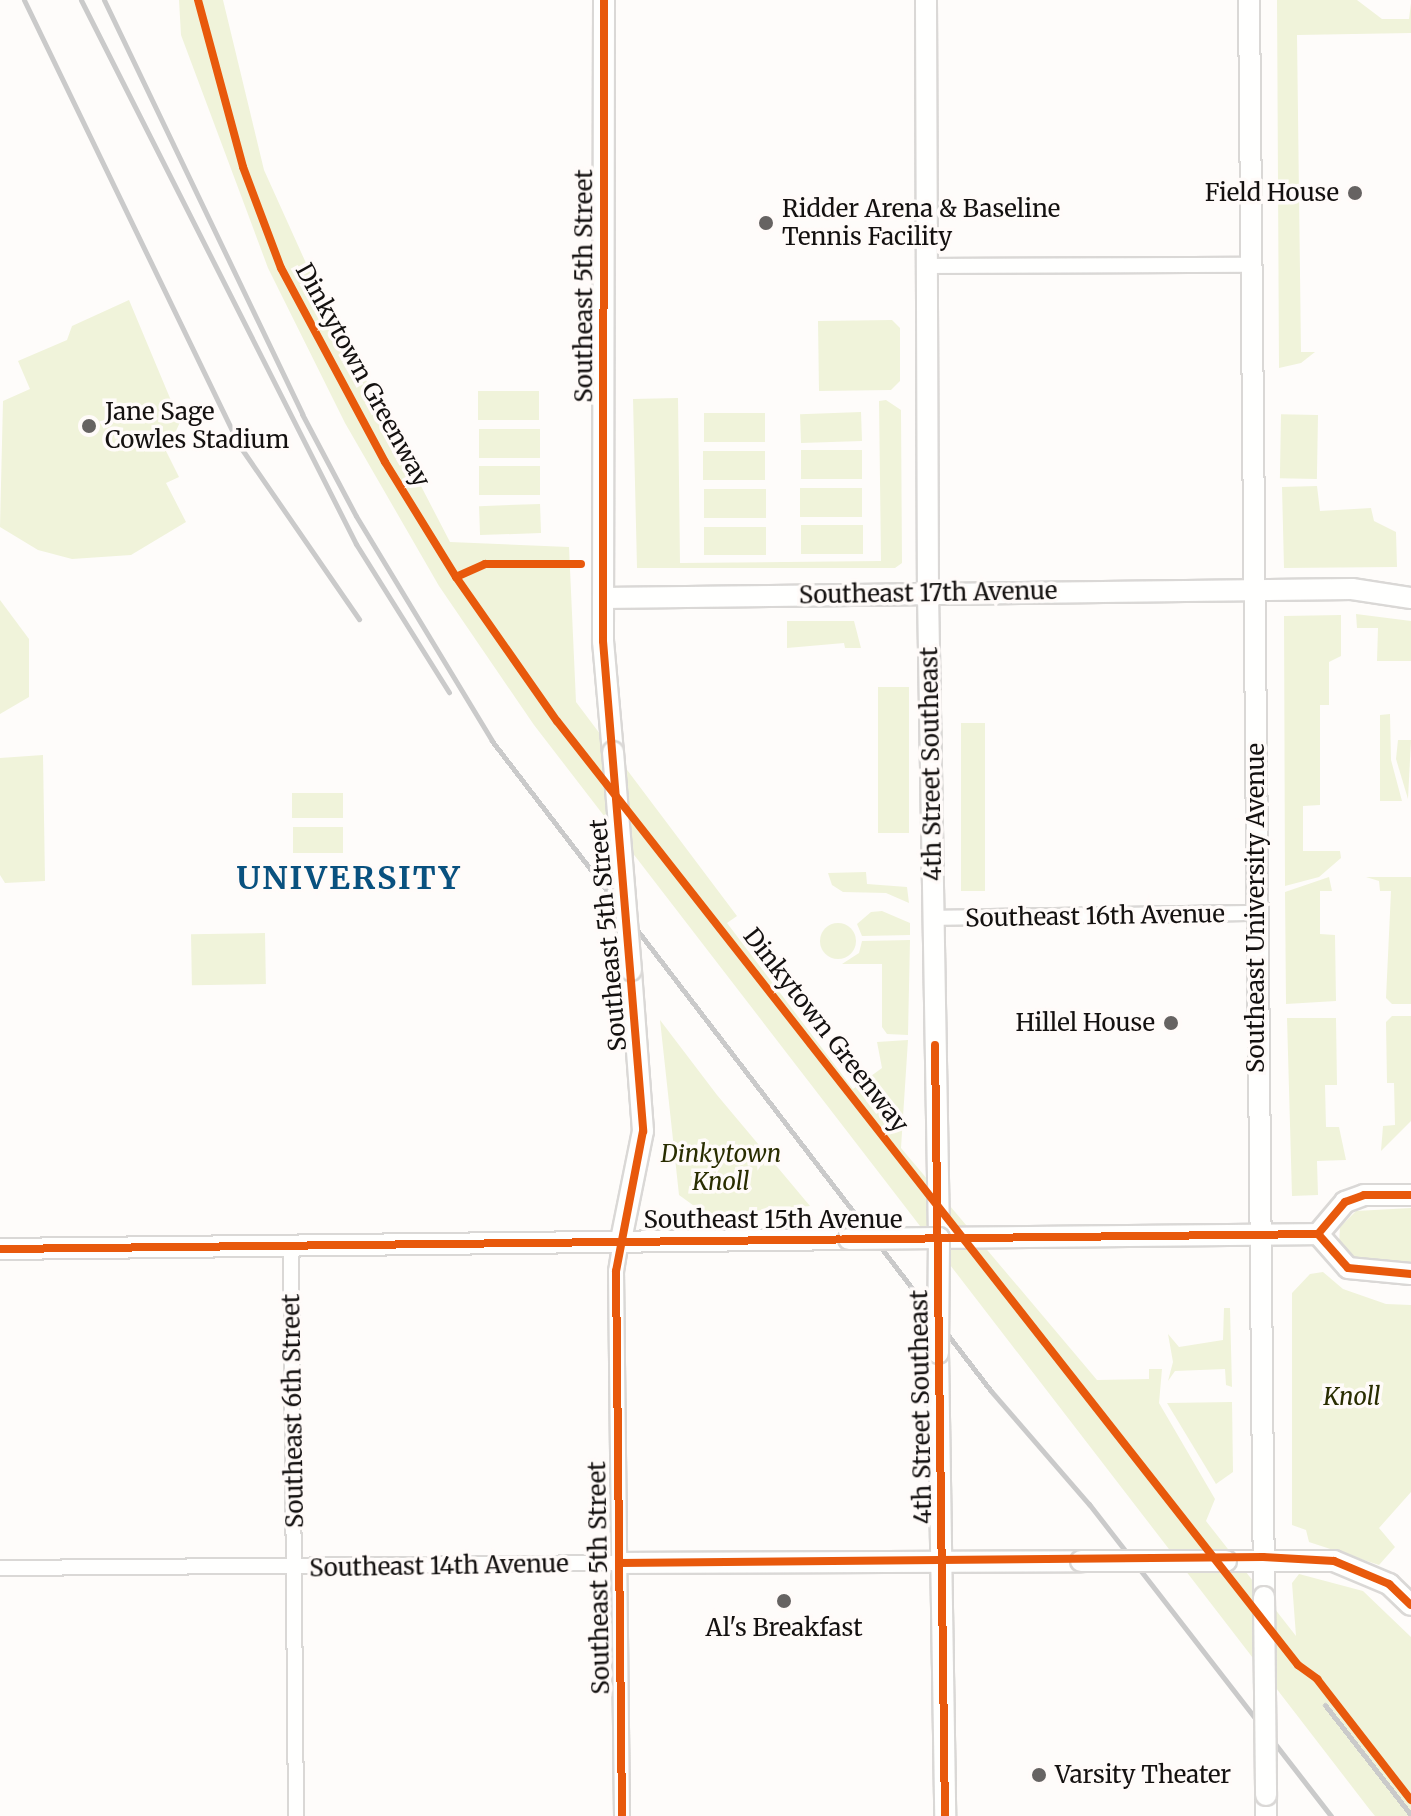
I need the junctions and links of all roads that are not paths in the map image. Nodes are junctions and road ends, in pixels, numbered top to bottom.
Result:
1 (604, 0) edge
2 (926, 0) edge
3 (1249, 0) edge
4 (1249, 265) junction
5 (930, 266) junction
6 (1253, 589) junction
7 (928, 593) junction
8 (603, 598) junction
9 (1411, 598) edge
10 (1257, 913) junction
11 (933, 918) junction
12 (1411, 1195) edge
13 (1318, 1234) junction
14 (1259, 1237) junction
15 (939, 1238) junction
16 (621, 1240) junction
17 (291, 1246) junction
18 (0, 1249) edge
19 (1411, 1274) edge
20 (1263, 1557) junction
21 (943, 1561) junction
22 (619, 1563) junction
23 (0, 1568) edge
24 (294, 1568) junction
25 (1411, 1605) edge
26 (1266, 1806) edge
27 (296, 1816) edge
28 (622, 1816) edge
29 (945, 1816) edge

1 - 8 street, Southeast 5th Street
2 - 5 street, 4th Street Southeast
3 - 4 street, Southeast University Avenue
4 - 5 street
4 - 6 street, Southeast University Avenue
5 - 7 street, 4th Street Southeast
6 - 7 street, Southeast 17th Avenue
6 - 9 street, Southeast 17th Avenue
6 - 10 street, Southeast University Avenue
7 - 8 street, Southeast 17th Avenue
7 - 11 street, 4th Street Southeast
8 - 16 street, Southeast 5th Street, bridge
10 - 11 street, Southeast 16th Avenue
10 - 14 street, Southeast University Avenue
11 - 15 street, 4th Street Southeast
12 - 13 street
13 - 14 street, Southeast 15th Avenue
13 - 19 street
14 - 15 street, Southeast 15th Avenue
14 - 20 street, Southeast University Avenue
15 - 16 street, Southeast 15th Avenue, bridge
15 - 21 street, 4th Street Southeast, bridge
16 - 17 street, Southeast 15th Avenue
16 - 22 street, Southeast 5th Street
17 - 18 street, Southeast 15th Avenue
17 - 24 street, Southeast 6th Street
20 - 21 street, Southeast 14th Avenue, bridge
20 - 25 street, Southeast 14th Avenue
20 - 26 street, Southeast University Avenue, bridge
21 - 22 street, Southeast 14th Avenue
21 - 29 street, 4th Street Southeast
22 - 24 street, Southeast 14th Avenue
22 - 28 street, Southeast 5th Street
23 - 24 street, Southeast 14th Avenue
24 - 27 street, Southeast 6th Street

